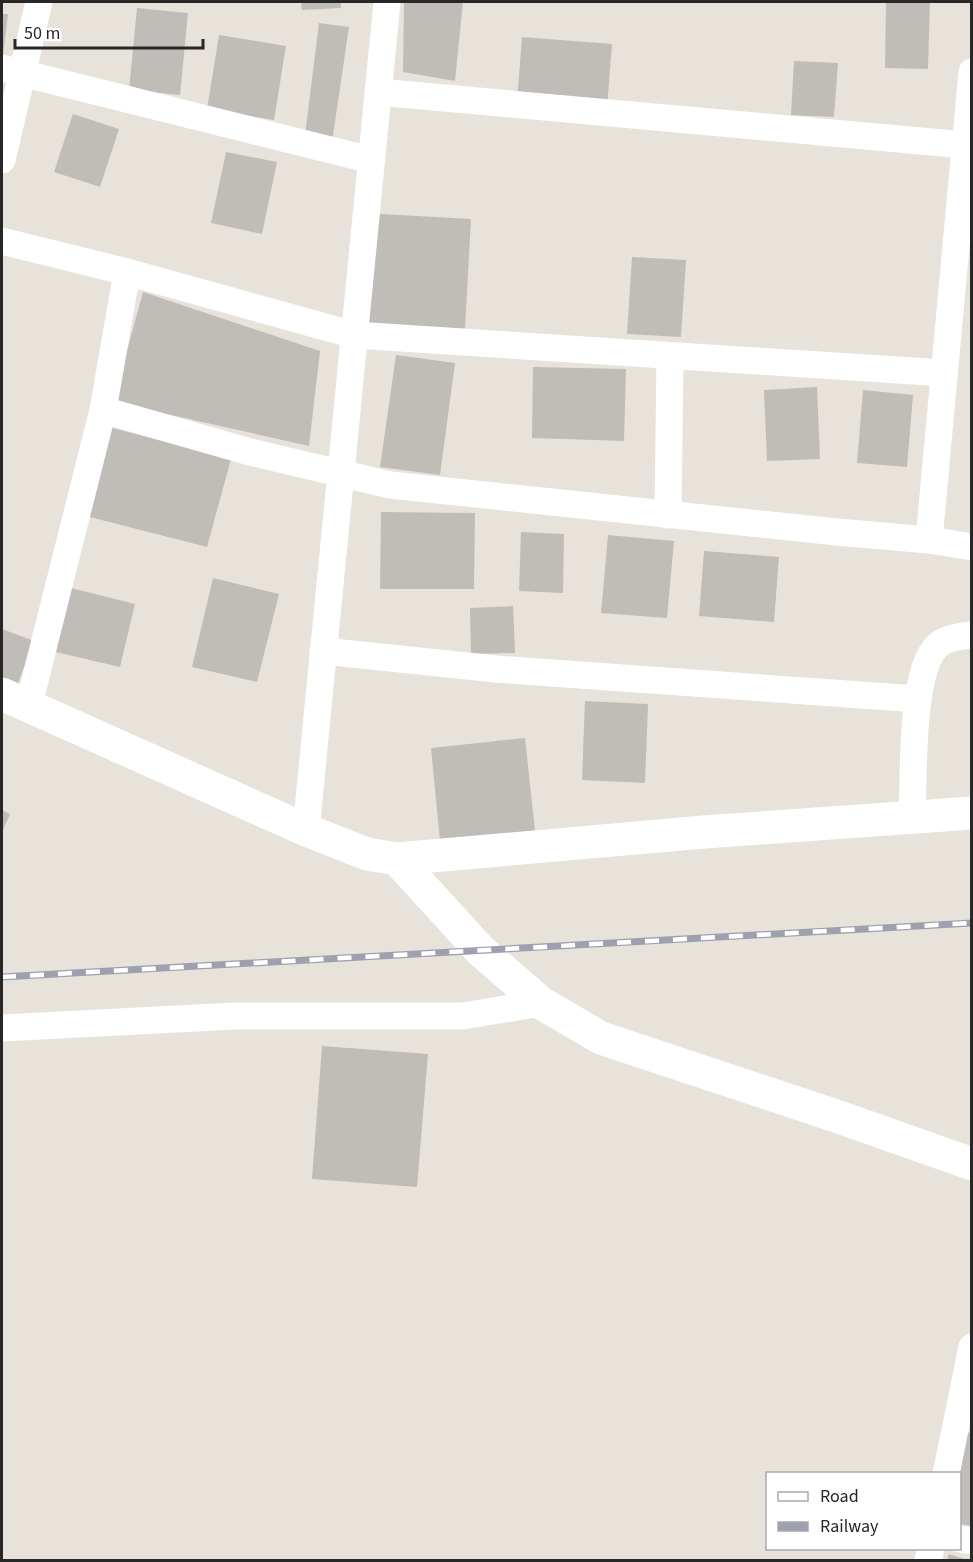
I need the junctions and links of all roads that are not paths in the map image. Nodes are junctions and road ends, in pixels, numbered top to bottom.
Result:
1 (39, 2) edge
2 (387, 2) edge
3 (12, 70) edge
4 (972, 72) edge
5 (378, 92) junction
6 (965, 145) junction
7 (2, 160) edge
8 (371, 160) junction
9 (2, 241) edge
10 (127, 272) junction
11 (354, 335) junction
12 (670, 356) junction
13 (944, 373) junction
14 (103, 410) junction
15 (340, 474) junction
16 (668, 515) junction
17 (929, 540) junction
18 (972, 547) edge
19 (972, 635) edge
20 (323, 651) junction
21 (15, 699) edge
22 (918, 699) junction
23 (972, 813) edge
24 (912, 817) junction
25 (306, 830) junction
26 (397, 859) junction
27 (541, 1003) junction
28 (2, 1028) edge
29 (972, 1164) edge
30 (972, 1347) edge
31 (968, 1380) edge
32 (946, 1472) edge

1 - 3 street
2 - 5 street
3 - 7 street
3 - 8 street
4 - 6 street
5 - 6 street
5 - 8 street
6 - 13 street
8 - 11 street
9 - 10 street
10 - 11 street
10 - 14 street
11 - 12 street
11 - 15 street
12 - 13 street
12 - 16 street
13 - 17 street
14 - 15 street
14 - 21 street
15 - 16 street
15 - 20 street
16 - 17 street
17 - 18 street
19 - 22 street
20 - 22 street
20 - 25 street
21 - 25 street
22 - 24 street
23 - 24 street
24 - 26 street
25 - 26 street
26 - 27 street
27 - 28 street
27 - 29 street
30 - 31 street
31 - 32 street

